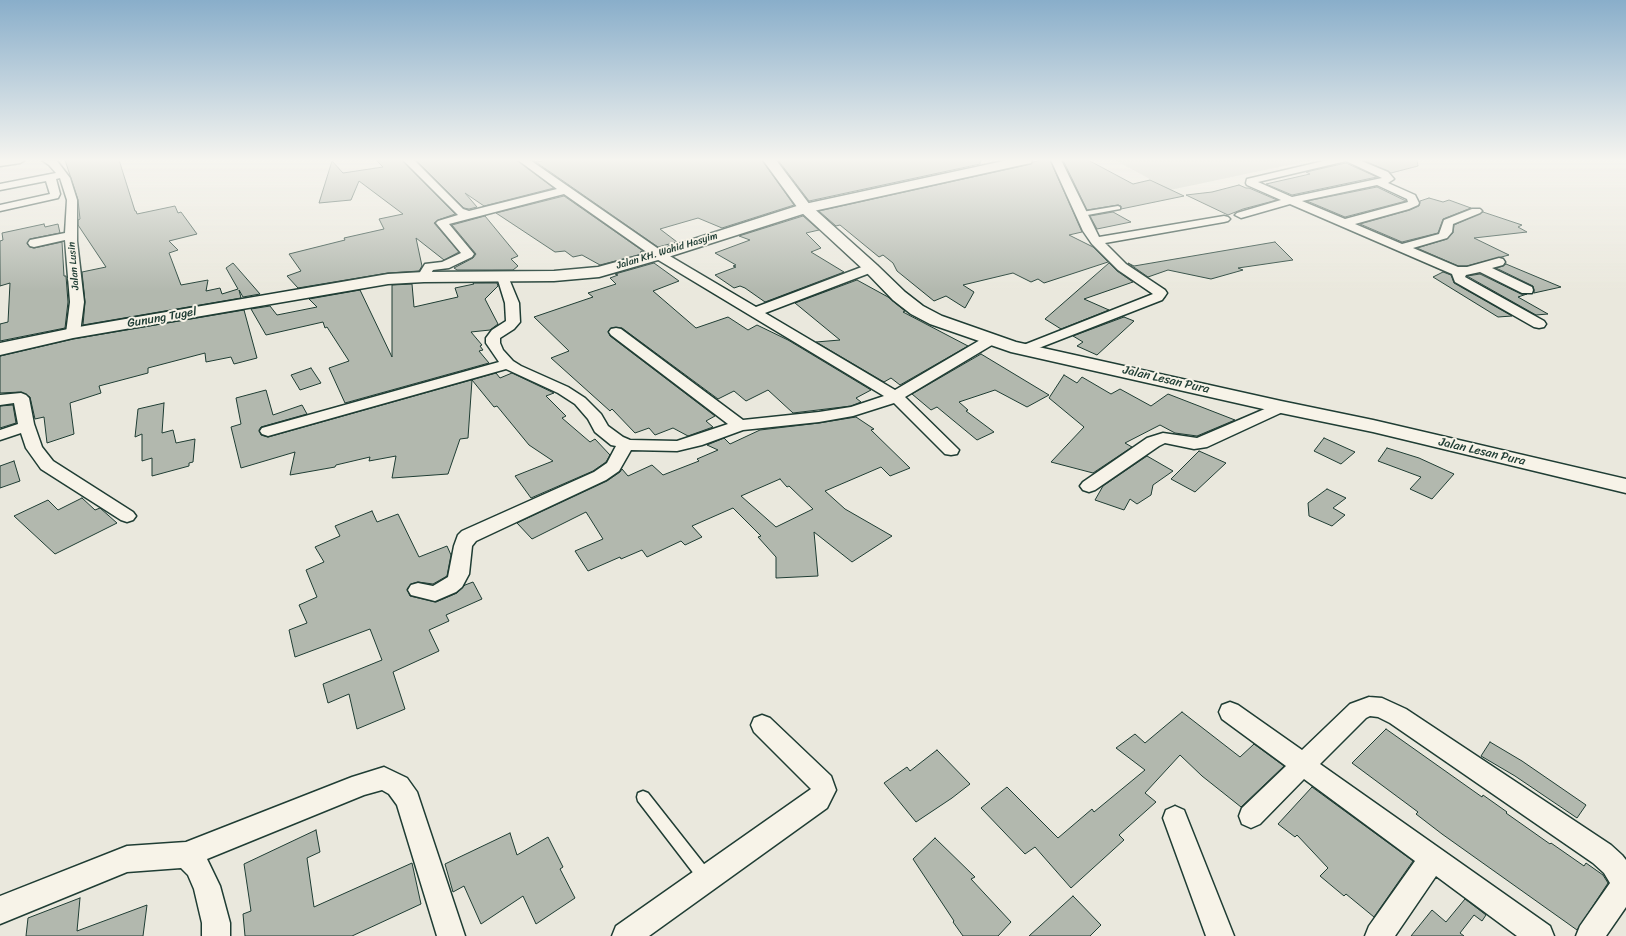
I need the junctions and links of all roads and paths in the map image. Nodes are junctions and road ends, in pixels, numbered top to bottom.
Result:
1 (19, 204) edge
2 (72, 204) edge
3 (452, 204) edge
4 (514, 204) edge
5 (586, 204) edge
6 (802, 204) edge
7 (825, 204) edge
8 (1077, 204) edge
9 (1279, 204) edge
10 (1300, 204) edge
11 (1412, 204) edge
12 (0, 208) edge
13 (805, 208) junction
14 (1118, 208) dead end
15 (1476, 211) dead end
16 (1082, 214) junction
17 (468, 215) junction
18 (1241, 215) dead end
19 (1224, 218) dead end
20 (1344, 223) junction
21 (72, 235) junction
22 (1096, 241) junction
23 (34, 243) dead end
24 (1400, 248) junction
25 (659, 255) junction
26 (1499, 262) dead end
27 (1480, 267) junction
28 (870, 268) junction
29 (1462, 272) junction
30 (423, 277) junction
31 (503, 277) junction
32 (325, 290) joint
33 (1527, 290) dead end
34 (754, 312) junction
35 (1539, 324) dead end
36 (616, 332) dead end
37 (73, 333) junction
38 (992, 339) junction
39 (0, 348) edge
40 (1026, 349) junction
41 (508, 364) junction
42 (895, 396) junction
43 (0, 400) edge
44 (1281, 407) junction
45 (740, 425) junction
46 (27, 426) junction
47 (268, 432) dead end
48 (0, 435) edge
49 (626, 444) junction
50 (951, 450) dead end
51 (1089, 486) dead end
52 (1626, 486) edge
53 (127, 516) dead end
54 (418, 590) dead end
55 (1230, 712) dead end
56 (762, 726) dead end
57 (1304, 764) junction
58 (643, 797) dead end
59 (1251, 816) dead end
60 (1175, 818) dead end
61 (186, 855) junction
62 (1432, 860) junction
63 (707, 879) junction
64 (0, 910) edge
65 (216, 936) edge
66 (451, 936) edge
67 (626, 936) edge
68 (1220, 936) edge
69 (1379, 936) edge
70 (1540, 936) edge
71 (1590, 936) edge

1 - 12 street
2 - 21 street, Jalan Lusin
3 - 17 street
4 - 17 street
5 - 25 street
6 - 13 main road, Jalan Lesan Pura
7 - 13 main road, Jalan KH. Wahid Hasyim
8 - 16 street
9 - 18 street
10 - 20 street
11 - 20 street
13 - 25 main road, Jalan KH. Wahid Hasyim
13 - 28 main road, Jalan Lesan Pura
14 - 16 lane
15 - 24 street
16 - 22 street
17 - 30 street
19 - 22 street
20 - 24 street
21 - 23 street
21 - 37 street, Jalan Lusin
22 - 40 street
24 - 29 street
25 - 31 main road, Jalan KH. Wahid Hasyim
25 - 34 street
26 - 27 street
27 - 29 street
27 - 33 street
28 - 34 street
28 - 38 main road, Jalan Lesan Pura
29 - 35 street
30 - 31 main road, Jalan KH. Wahid Hasyim
30 - 32 main road, Jalan KH. Wahid Hasyim
31 - 41 street
32 - 37 main road, Gunung Tugel
34 - 42 street
36 - 45 street
37 - 39 main road, Gunung Tugel
38 - 40 main road, Jalan Lesan Pura
38 - 42 street
40 - 44 main road, Jalan Lesan Pura
41 - 47 street
41 - 49 street
42 - 45 street
42 - 50 street
43 - 46 street
44 - 51 street
44 - 52 main road, Jalan Lesan Pura
45 - 49 street
46 - 48 street
46 - 53 street
49 - 54 street
55 - 57 street
56 - 63 street
57 - 59 street
57 - 62 street
57 - 71 street
58 - 63 lane
60 - 68 street
61 - 64 street
61 - 65 street
61 - 66 street
62 - 69 street
62 - 70 street
63 - 67 street

